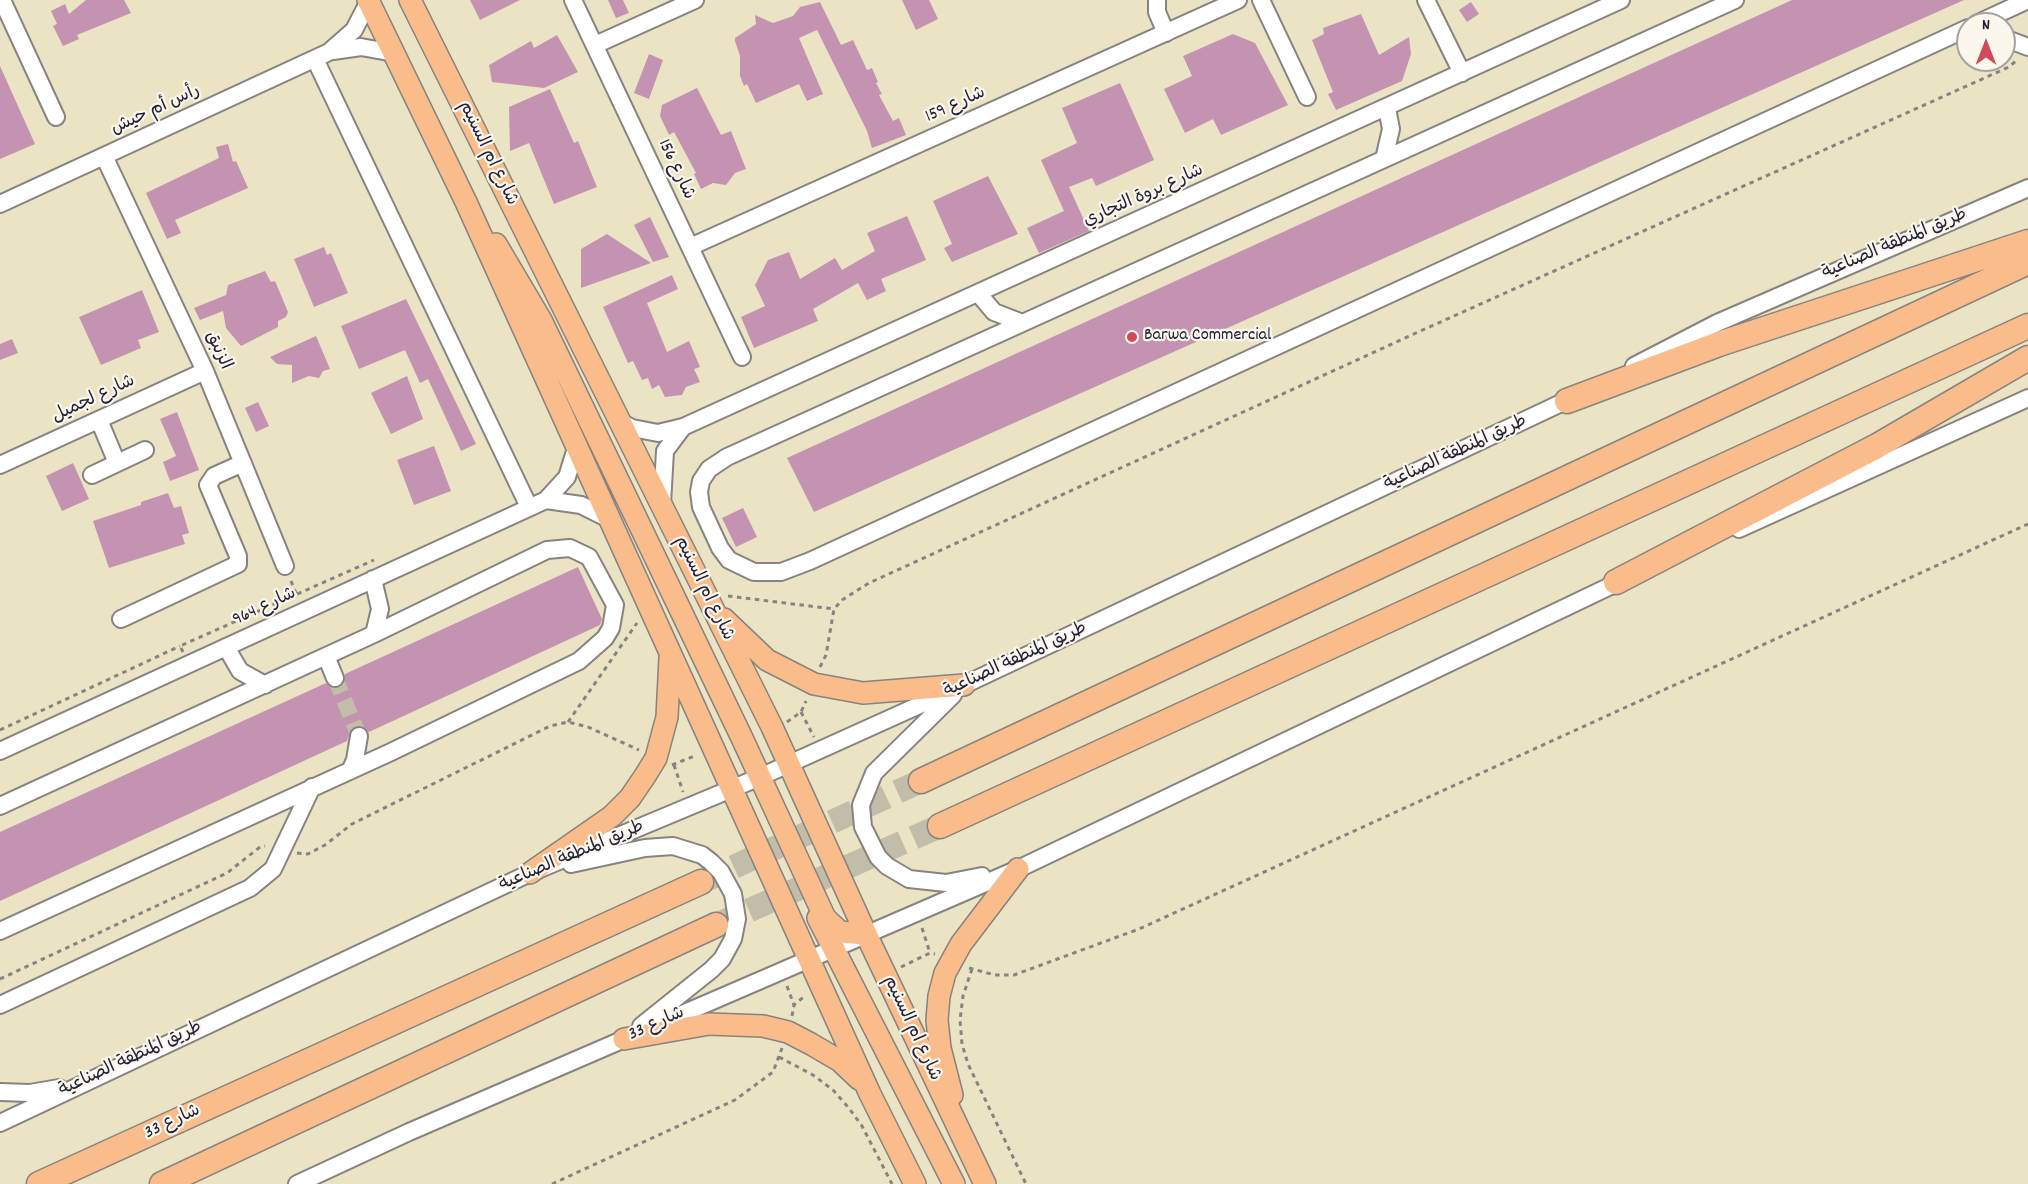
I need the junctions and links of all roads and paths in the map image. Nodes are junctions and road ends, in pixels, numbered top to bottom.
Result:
1 (2, 0) edge
2 (410, 0) edge
3 (573, 0) edge
4 (695, 0) edge
5 (1157, 0) edge
6 (1238, 0) edge
7 (1261, 0) edge
8 (1426, 0) edge
9 (1621, 0) edge
10 (1735, 0) edge
11 (2028, 0) edge
12 (369, 1) edge
13 (2002, 12) edge
14 (1166, 33) junction
15 (1956, 34) edge
16 (595, 45) junction
17 (2025, 51) edge
18 (394, 53) junction
19 (322, 56) junction
20 (1462, 73) junction
21 (1307, 98) dead end
22 (1387, 108) junction
23 (56, 117) dead end
24 (104, 156) junction
25 (1384, 159) junction
26 (2028, 188) edge
27 (466, 202) junction
28 (0, 204) edge
29 (2028, 242) edge
30 (690, 247) junction
31 (2028, 262) edge
32 (978, 293) junction
33 (1020, 322) junction
34 (2028, 326) edge
35 (742, 357) dead end
36 (2028, 358) edge
37 (205, 371) junction
38 (2028, 398) edge
39 (1567, 401) junction
40 (99, 420) junction
41 (620, 422) junction
42 (683, 427) junction
43 (576, 448) junction
44 (145, 450) dead end
45 (117, 463) junction
46 (243, 463) junction
47 (0, 465) edge
48 (92, 475) dead end
49 (546, 500) junction
50 (662, 504) junction
51 (529, 507) junction
52 (609, 519) junction
53 (2028, 524) edge
54 (285, 566) dead end
55 (391, 571) junction
56 (372, 579) junction
57 (1616, 582) junction
58 (708, 600) junction
59 (649, 606) junction
60 (834, 609) junction
61 (121, 619) dead end
62 (374, 634) junction
63 (180, 646) junction
64 (226, 647) junction
65 (670, 651) junction
66 (326, 656) junction
67 (189, 664) junction
68 (335, 678) tunnel mouth
69 (814, 684) junction
70 (265, 685) junction
71 (964, 686) junction
72 (801, 712) junction
73 (568, 722) junction
74 (772, 727) junction
75 (0, 730) edge
76 (713, 748) junction
77 (822, 750) junction
78 (0, 751) edge
79 (391, 752) junction
80 (665, 761) junction
81 (789, 765) junction
82 (350, 771) junction
83 (760, 777) junction
84 (921, 782) tunnel mouth
85 (312, 787) junction
86 (731, 789) junction
87 (0, 806) edge
88 (689, 807) junction
89 (940, 826) tunnel mouth
90 (285, 847) junction
91 (1018, 869) junction
92 (530, 873) junction
93 (701, 882) tunnel mouth
94 (916, 912) junction
95 (716, 925) tunnel mouth
96 (0, 930) edge
97 (866, 934) junction
98 (833, 948) junction
99 (930, 952) junction
100 (809, 959) junction
101 (952, 961) junction
102 (972, 969) junction
103 (885, 975) junction
104 (0, 979) edge
105 (822, 988) junction
106 (0, 1005) edge
107 (788, 1032) junction
108 (624, 1039) junction
109 (779, 1057) junction
110 (80, 1084) junction
111 (0, 1092) edge
112 (870, 1094) junction
113 (0, 1123) edge
114 (963, 1142) junction
115 (914, 1179) edge
116 (39, 1184) edge
117 (162, 1184) edge
118 (297, 1184) edge
119 (552, 1184) edge
120 (892, 1184) edge
121 (954, 1184) edge
122 (985, 1184) edge
123 (1026, 1184) edge

1 - 23 street
2 - 41 main road, شارع ام السنيم
3 - 16 street, شارع 156
4 - 16 street
5 - 14 street
6 - 14 street, شارع 159
7 - 21 street
8 - 20 street
9 - 20 street, شارع بروة التجاري
10 - 25 street
11 - 13 street
12 - 18 main road
12 - 19 street, رأس أم حيش
14 - 30 street, شارع 159
15 - 33 street
16 - 30 street, شارع 156
17 - 60 path
18 - 19 street, رأس أم حيش
18 - 27 main road
19 - 24 street, رأس أم حيش
19 - 51 street
20 - 22 street, شارع بروة التجاري
22 - 25 street
22 - 32 street, شارع بروة التجاري
24 - 28 street, رأس أم حيش
24 - 37 street, الزنبق
25 - 33 street
26 - 39 street, طريق المنطقة الصناعية
27 - 43 main road
27 - 83 main road
29 - 39 highway
30 - 35 street, شارع 156
31 - 84 highway
32 - 33 street
32 - 42 street, شارع بروة التجاري
34 - 89 highway
36 - 57 highway
37 - 40 street, شارع لجميل
37 - 46 street, الزنبق
38 - 57 street
39 - 71 street, طريق المنطقة الصناعية
40 - 45 street
40 - 47 street, شارع لجميل
41 - 42 street, شارع بروة التجاري
41 - 50 main road, شارع ام السنيم
42 - 50 street, شارع بروة التجاري
43 - 49 street, شارع 964
43 - 52 main road
44 - 45 street
45 - 48 street
46 - 54 street, الزنبق
46 - 61 street
49 - 51 street, شارع 964
49 - 52 street
50 - 58 main road, شارع ام السنيم
51 - 55 street, شارع 964
52 - 59 main road
53 - 102 path
55 - 56 street, شارع 964
55 - 63 path
56 - 62 street
56 - 64 street, شارع 964
57 - 91 street
58 - 60 path
58 - 69 main road
58 - 74 main road, شارع ام السنيم
59 - 65 main road
59 - 73 path
60 - 69 path
62 - 66 street
62 - 79 street
63 - 67 path
63 - 75 path
64 - 67 street, شارع 964
64 - 70 street
65 - 76 main road
65 - 80 main road
66 - 68 street
66 - 70 street
67 - 78 street, شارع 964
69 - 71 main road
69 - 72 path
70 - 87 street
71 - 77 street, طريق المنطقة الصناعية
71 - 91 street
72 - 74 path
72 - 77 path
73 - 80 path
73 - 90 path
74 - 81 main road, شارع ام السنيم
76 - 80 path
76 - 86 main road
77 - 81 street, طريق المنطقة الصناعية
79 - 82 street
79 - 82 street
80 - 88 path
80 - 92 main road
81 - 83 street, طريق المنطقة الصناعية
81 - 97 main road, شارع ام السنيم
82 - 85 street
83 - 86 street, طريق المنطقة الصناعية
83 - 97 main road
85 - 90 street
85 - 96 street
86 - 88 street, طريق المنطقة الصناعية
86 - 98 main road
86 - 100 main road
88 - 92 street, طريق المنطقة الصناعية
90 - 104 path
90 - 106 street
91 - 94 street, شارع 33
91 - 101 main road
92 - 108 street
92 - 110 street, طريق المنطقة الصناعية
93 - 116 highway, شارع 33
94 - 97 street, شارع 33
94 - 99 path
95 - 117 highway
97 - 98 street, شارع 33
97 - 103 main road, شارع ام السنيم
98 - 100 street, شارع 33
98 - 121 main road
99 - 101 path
99 - 103 path
100 - 105 main road
100 - 108 street, شارع 33
101 - 102 path
101 - 114 main road
102 - 123 path
103 - 114 main road, شارع ام السنيم
105 - 107 path
105 - 112 main road
107 - 108 main road
107 - 109 path
107 - 112 main road
108 - 118 street, شارع 33
109 - 119 path
109 - 120 path
110 - 111 street
110 - 113 street, طريق المنطقة الصناعية
112 - 115 main road
114 - 122 main road, شارع ام السنيم

